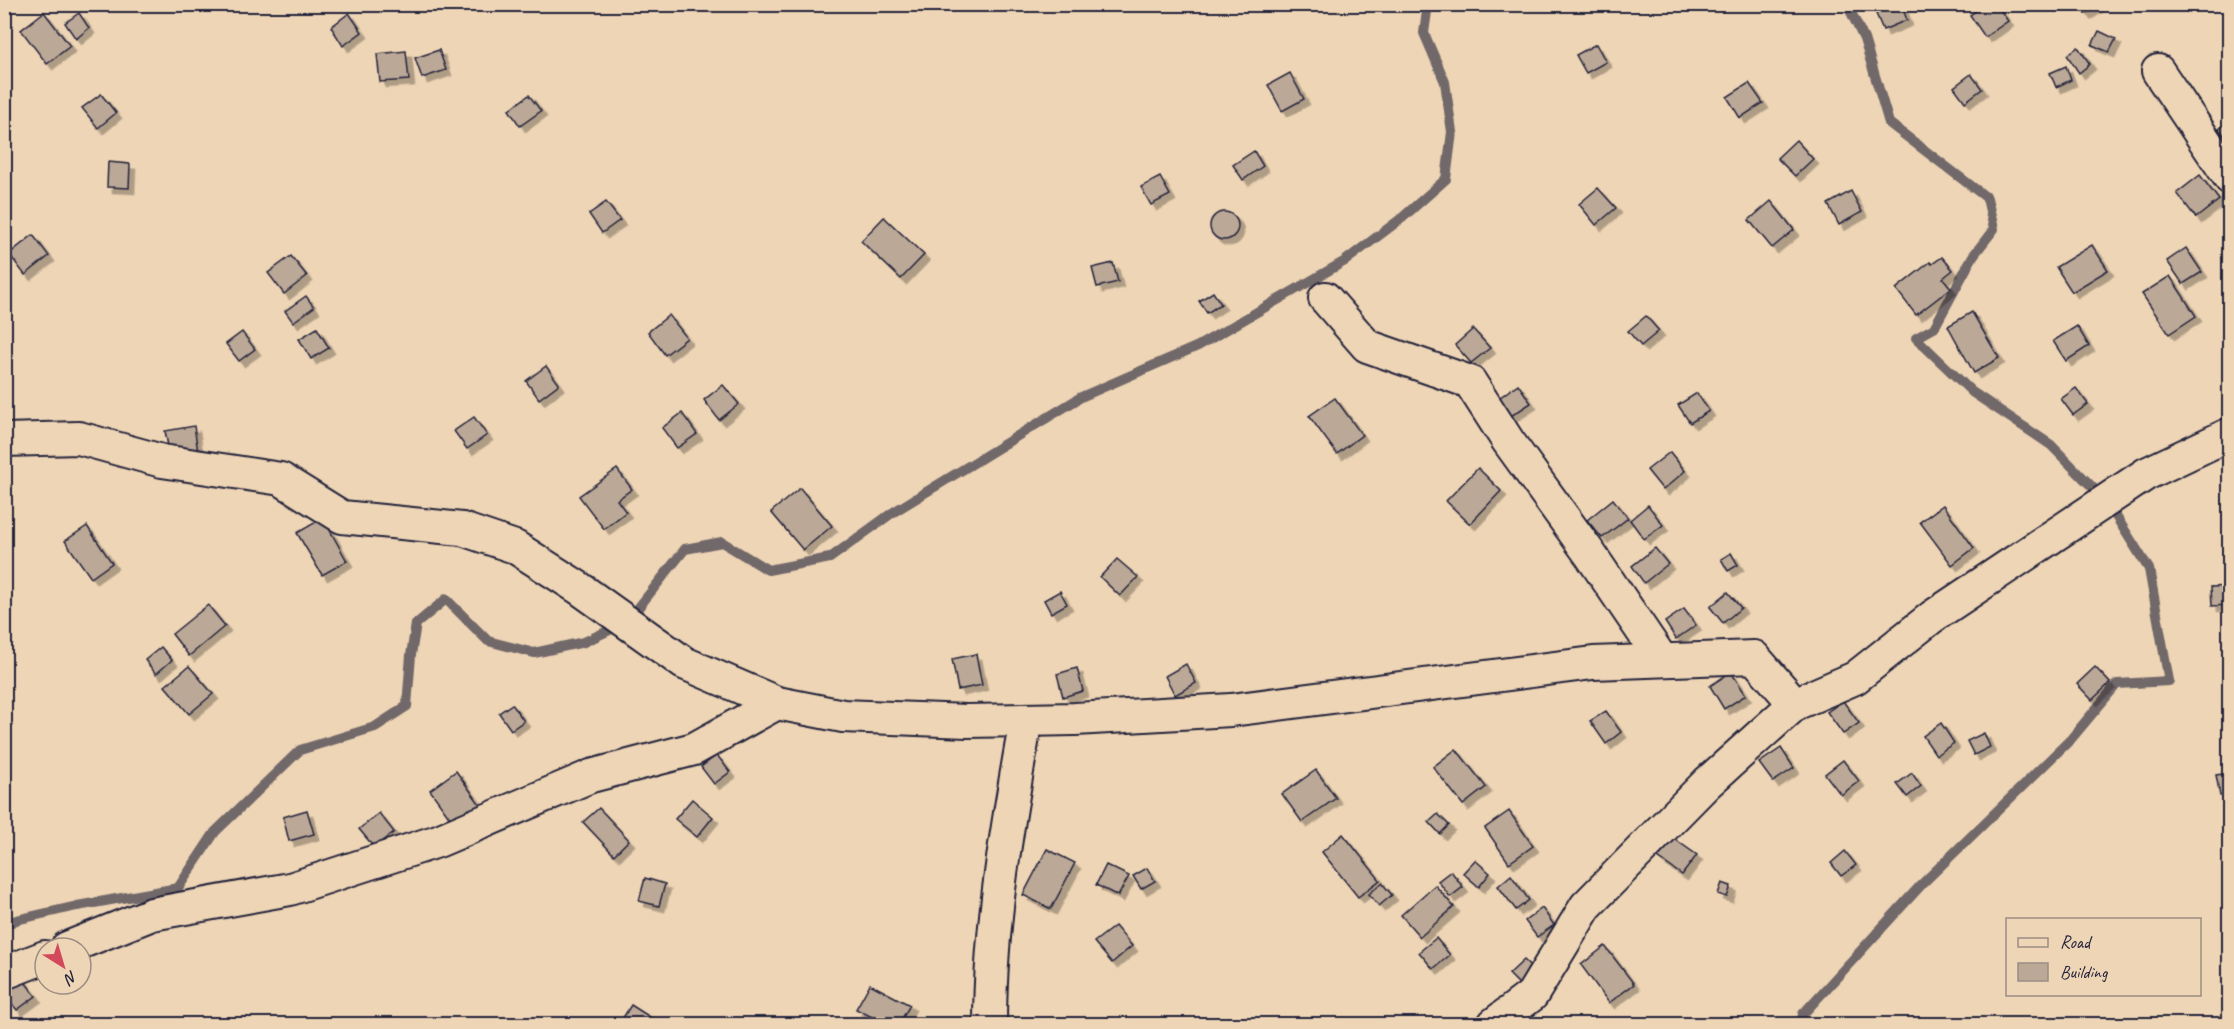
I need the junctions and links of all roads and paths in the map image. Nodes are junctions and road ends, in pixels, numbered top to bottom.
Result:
1 (2158, 72) dead end
2 (2229, 178) edge
3 (1325, 298) dead end
4 (2229, 434) edge
5 (4, 440) edge
6 (1662, 660) junction
7 (777, 703) junction
8 (1795, 704) junction
9 (1026, 720) junction
10 (93, 938) edge
11 (33, 962) edge
12 (4, 973) edge
13 (990, 1024) edge
14 (1494, 1024) edge

1 - 2 street
3 - 6 street
4 - 8 street
5 - 7 street
6 - 8 street
6 - 9 street
7 - 9 street
7 - 10 street
8 - 14 street
9 - 13 street
11 - 12 street

